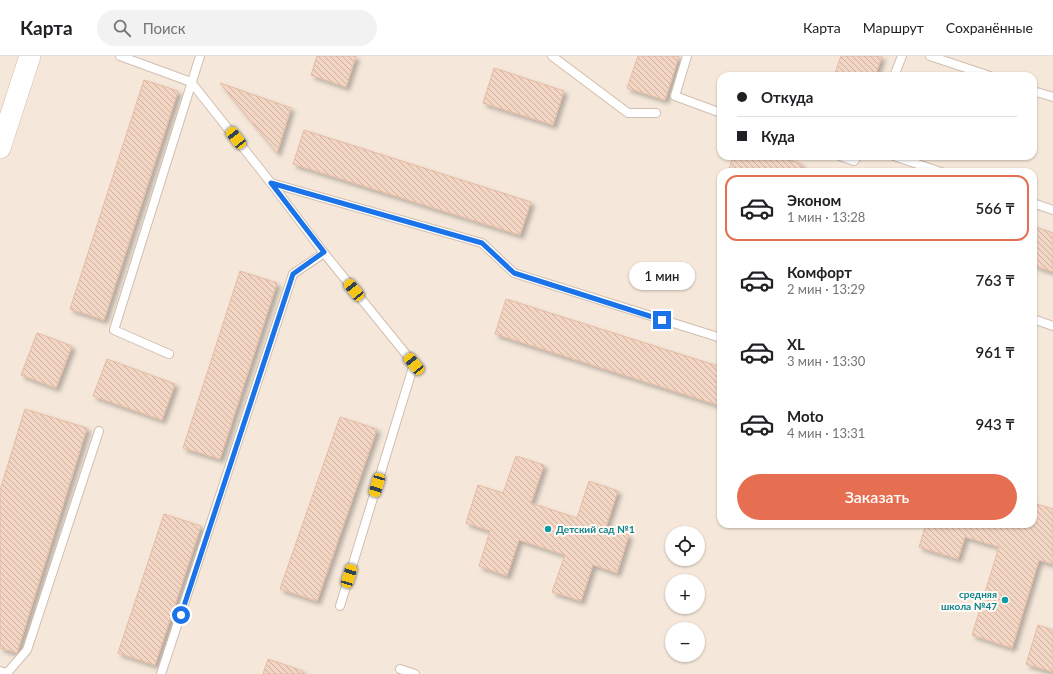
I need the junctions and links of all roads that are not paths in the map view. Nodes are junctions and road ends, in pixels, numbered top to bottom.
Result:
1 (30, 56) edge
2 (120, 56) edge
3 (200, 56) edge
4 (552, 56) edge
5 (687, 56) edge
6 (902, 56) edge
7 (930, 56) edge
8 (896, 72) edge
9 (978, 72) edge
10 (191, 82) junction
11 (1037, 92) edge
12 (1053, 97) edge
13 (717, 112) edge
14 (656, 113) dead end
15 (0, 148) edge
16 (906, 160) edge
17 (929, 168) edge
18 (271, 183) junction
19 (1037, 204) edge
20 (1053, 210) edge
21 (324, 252) junction
22 (1037, 321) edge
23 (1053, 326) edge
24 (717, 337) edge
25 (169, 354) dead end
26 (99, 431) dead end
27 (340, 606) dead end
28 (400, 669) dead end
29 (0, 671) edge
30 (161, 674) edge
31 (415, 674) edge

1 - 15 street
2 - 10 lane
3 - 10 lane
4 - 14 lane
5 - 13 lane
6 - 8 lane
7 - 9 lane
10 - 18 lane
10 - 25 lane
11 - 12 lane
16 - 17 lane
18 - 21 lane
18 - 24 lane
19 - 20 lane
21 - 27 lane
21 - 30 lane
22 - 23 lane
26 - 29 lane
28 - 31 lane

